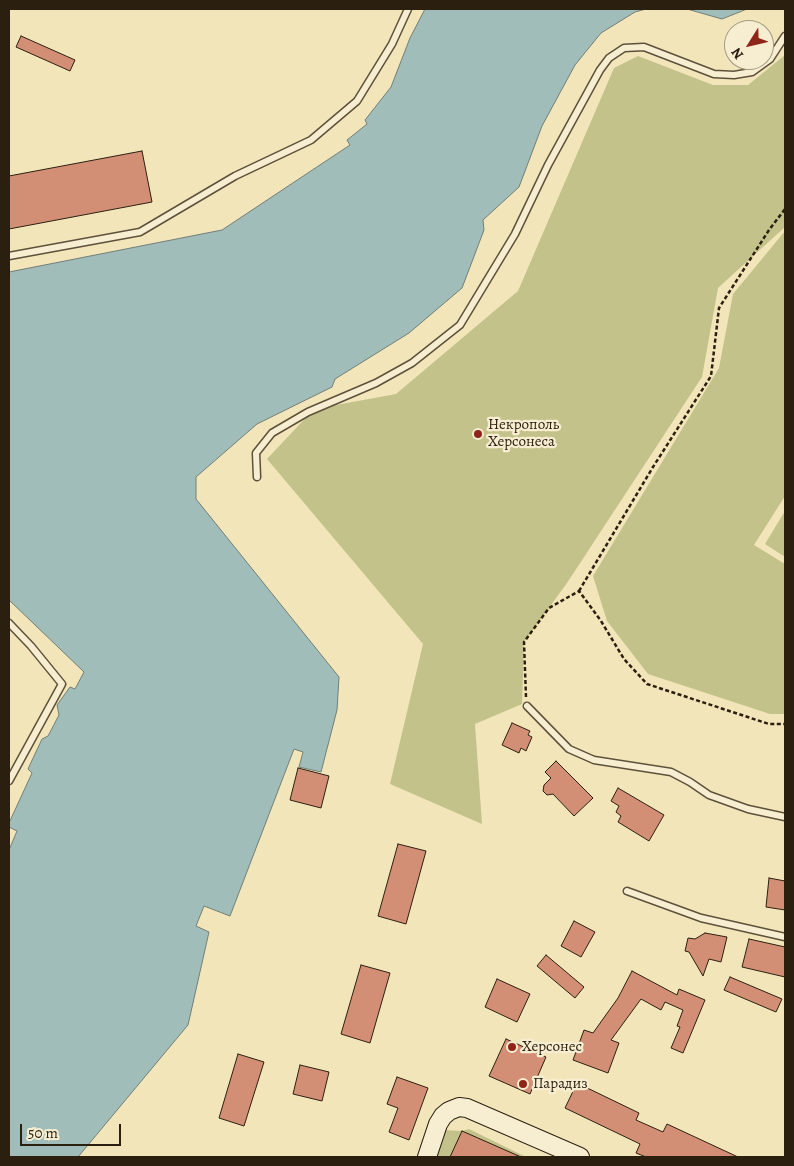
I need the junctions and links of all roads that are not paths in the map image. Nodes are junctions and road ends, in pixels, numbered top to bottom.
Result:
1 (408, 9) edge
2 (785, 36) edge
3 (9, 256) edge
4 (257, 477) dead end
5 (9, 623) edge
6 (527, 706) road end
7 (9, 781) edge
8 (785, 817) edge
9 (627, 891) dead end
10 (785, 937) edge
11 (427, 1157) edge
12 (580, 1157) edge

1 - 3 lane
2 - 4 lane
5 - 7 lane
6 - 8 lane
9 - 10 lane
11 - 12 main road

